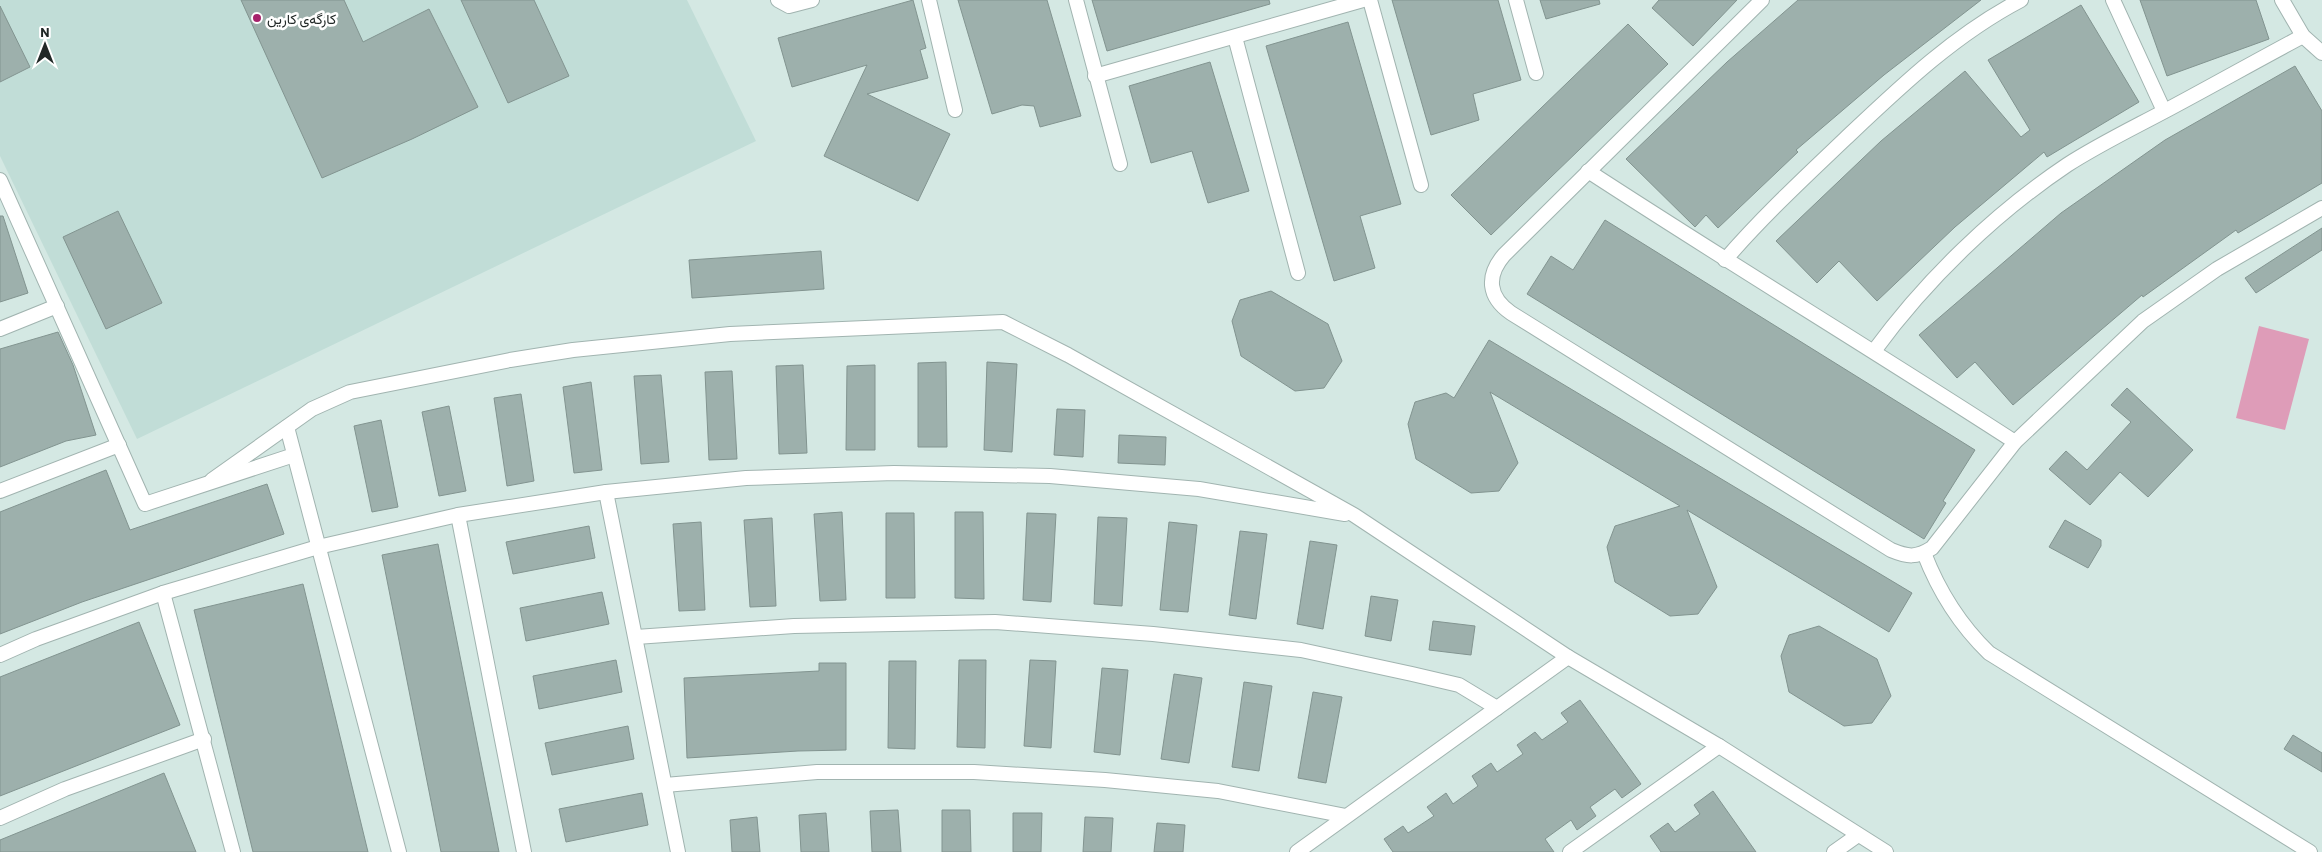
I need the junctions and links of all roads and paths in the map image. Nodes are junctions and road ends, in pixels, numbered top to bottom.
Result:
1 (778, 0) edge
2 (812, 0) edge
3 (929, 0) edge
4 (1076, 0) edge
5 (1363, 0) edge
6 (1370, 0) edge
7 (1516, 0) edge
8 (1762, 0) edge
9 (2021, 0) edge
10 (2112, 0) edge
11 (2282, 0) edge
12 (2303, 36) junction
13 (1235, 37) junction
14 (2322, 53) edge
15 (1536, 73) dead end
16 (1095, 76) junction
17 (955, 110) dead end
18 (2164, 111) junction
19 (1120, 164) dead end
20 (1588, 171) junction
21 (0, 180) edge
22 (1421, 185) dead end
23 (2322, 208) edge
24 (1724, 260) junction
25 (1298, 273) dead end
26 (57, 306) junction
27 (0, 329) edge
28 (1874, 351) junction
29 (286, 427) junction
30 (2015, 442) junction
31 (119, 445) junction
32 (294, 455) junction
33 (212, 480) junction
34 (0, 491) edge
35 (606, 492) junction
36 (458, 515) junction
37 (1354, 515) junction
38 (318, 547) junction
39 (1924, 553) junction
40 (164, 593) junction
41 (636, 637) junction
42 (0, 655) edge
43 (1568, 657) junction
44 (1497, 708) junction
45 (204, 739) junction
46 (1719, 746) junction
47 (665, 785) junction
48 (1346, 816) junction
49 (0, 818) edge
50 (1858, 835) junction
51 (233, 852) edge
52 (399, 852) edge
53 (524, 852) edge
54 (678, 852) edge
55 (1297, 852) edge
56 (1570, 852) edge
57 (1834, 852) edge
58 (1886, 852) edge
59 (2310, 852) edge

1 - 2 street
3 - 17 street
4 - 16 street
5 - 13 street
6 - 22 street
7 - 15 street
8 - 20 street
9 - 24 street
10 - 18 street
11 - 12 street
12 - 14 street
12 - 18 street
13 - 16 street
13 - 25 street
16 - 19 street
18 - 28 street
20 - 24 street
20 - 39 street
21 - 26 street
23 - 30 street
24 - 28 street
26 - 27 street
26 - 31 street
28 - 30 street
29 - 32 street
29 - 33 street
29 - 37 street
30 - 39 street
31 - 33 street
31 - 34 street
32 - 33 street
32 - 38 street
35 - 36 street
35 - 37 street
35 - 41 street
36 - 38 street
36 - 53 street
37 - 43 street
38 - 40 street
38 - 52 street
39 - 59 street
40 - 42 street
40 - 45 street
41 - 44 street
41 - 47 street
43 - 44 street
43 - 46 street
44 - 48 street
45 - 49 street
45 - 51 street
46 - 50 street
46 - 56 street
47 - 48 street
47 - 54 street
48 - 55 street
50 - 57 street
50 - 58 street

